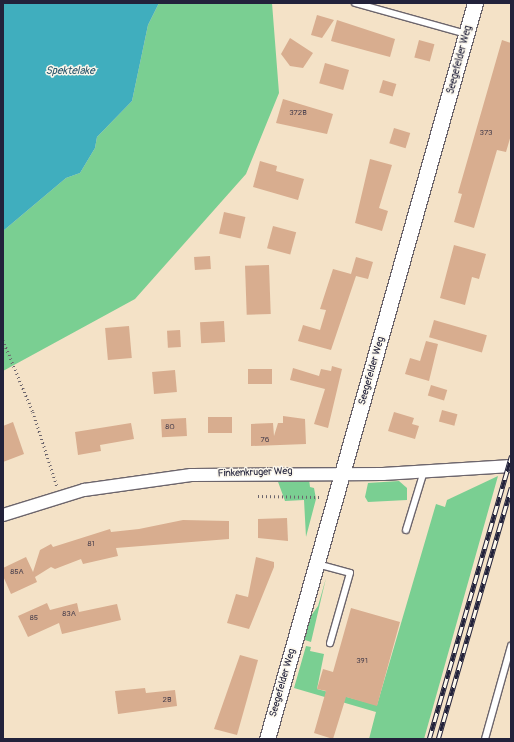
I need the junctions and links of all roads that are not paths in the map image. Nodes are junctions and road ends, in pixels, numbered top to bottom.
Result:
1 (355, 3) edge
2 (475, 3) edge
3 (467, 35) junction
4 (511, 466) edge
5 (424, 471) junction
6 (343, 473) junction
7 (3, 514) edge
8 (406, 530) dead end
9 (317, 564) junction
10 (330, 643) dead end
11 (511, 646) edge
12 (267, 739) edge
13 (485, 739) edge

1 - 3 lane
2 - 3 street, Seegefelder Weg
3 - 6 street, Seegefelder Weg
4 - 5 street, Finkenkruger Weg
5 - 6 street, Finkenkruger Weg
5 - 8 lane
6 - 7 street, Finkenkruger Weg
6 - 9 street, Seegefelder Weg
9 - 10 lane
9 - 12 street, Seegefelder Weg
11 - 13 lane

